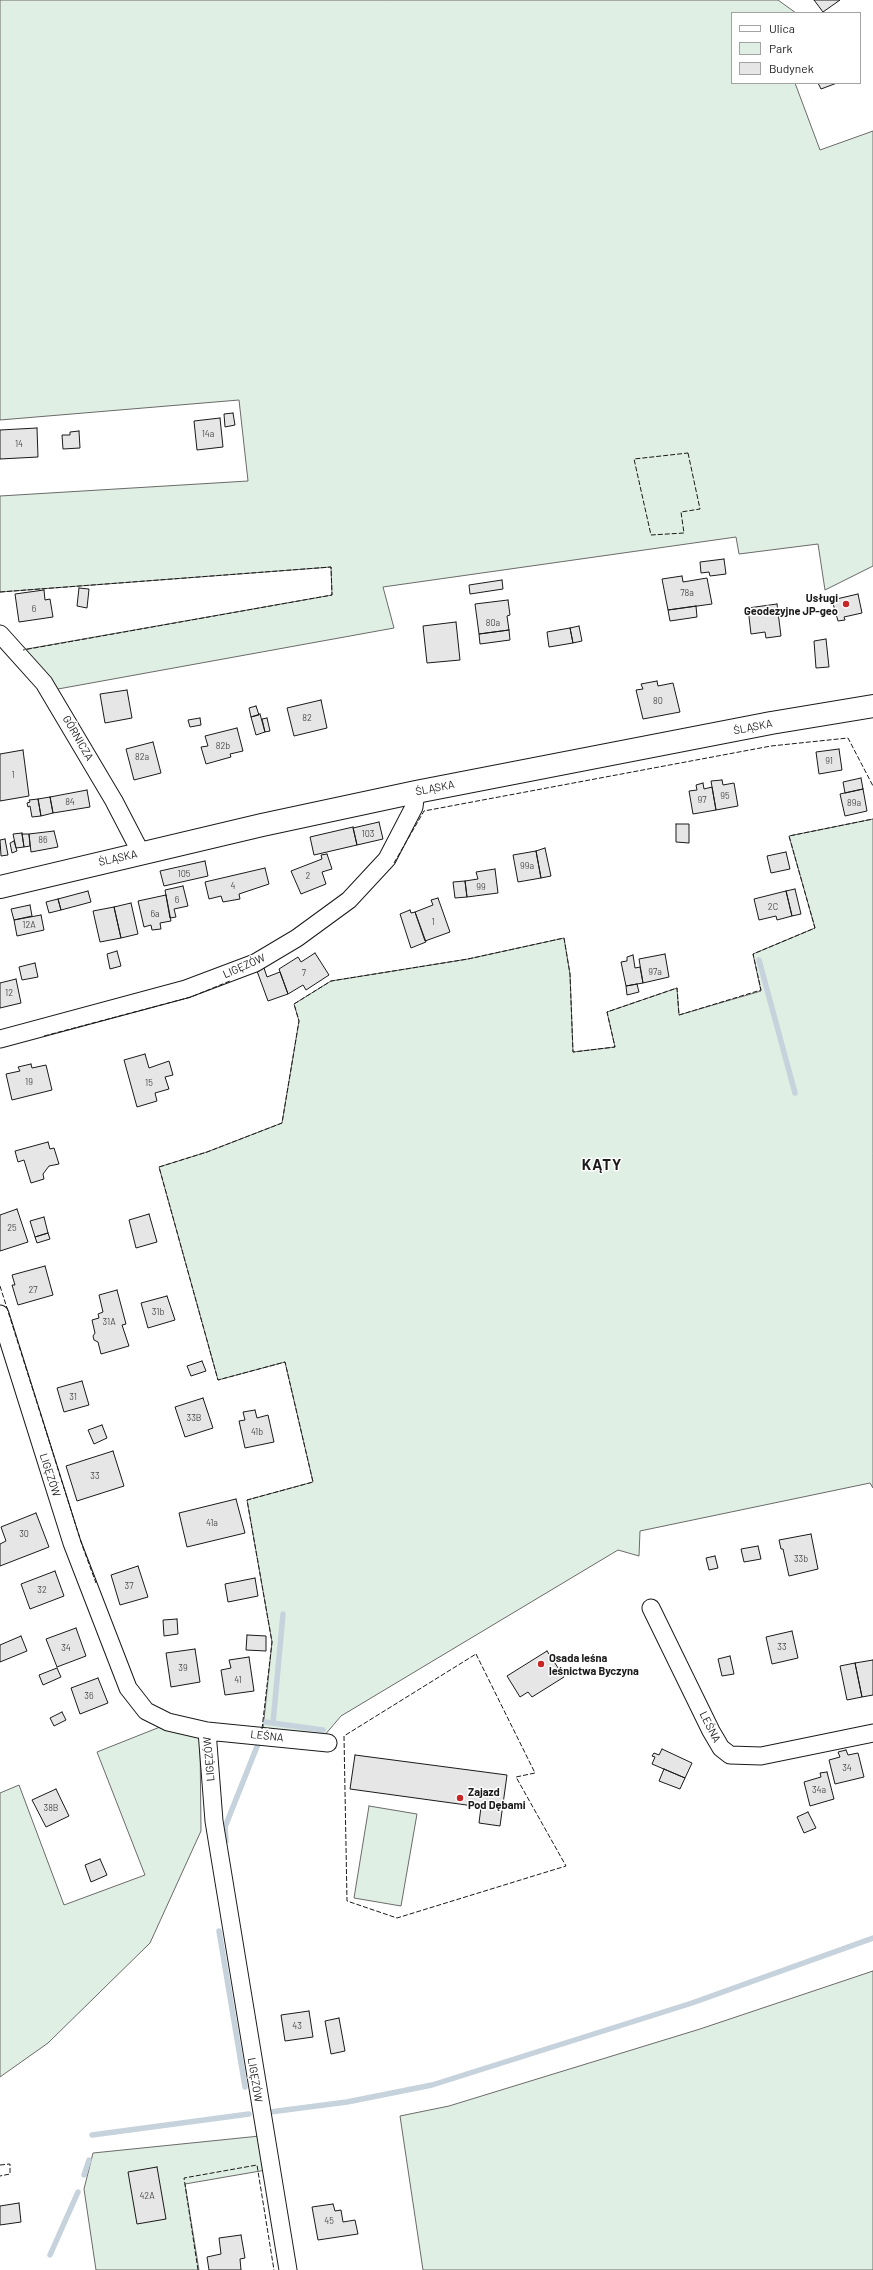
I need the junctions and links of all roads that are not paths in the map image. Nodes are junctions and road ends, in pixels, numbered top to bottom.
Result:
1 (0, 634) edge
2 (873, 706) edge
3 (416, 792) junction
4 (141, 853) junction
5 (0, 886) edge
6 (0, 1039) edge
7 (0, 1314) edge
8 (651, 1608) dead end
9 (207, 1731) junction
10 (873, 1732) edge
11 (328, 1743) dead end
12 (288, 2270) edge

1 - 4 street, GÓRNICZA
2 - 3 main road, ŚLĄSKA
3 - 4 main road, ŚLĄSKA
3 - 6 street, LIGĘZÓW
4 - 5 main road, ŚLĄSKA
7 - 9 street, LIGĘZÓW
8 - 10 street, LEŚNA
9 - 11 street, LEŚNA
9 - 12 street, LIGĘZÓW

